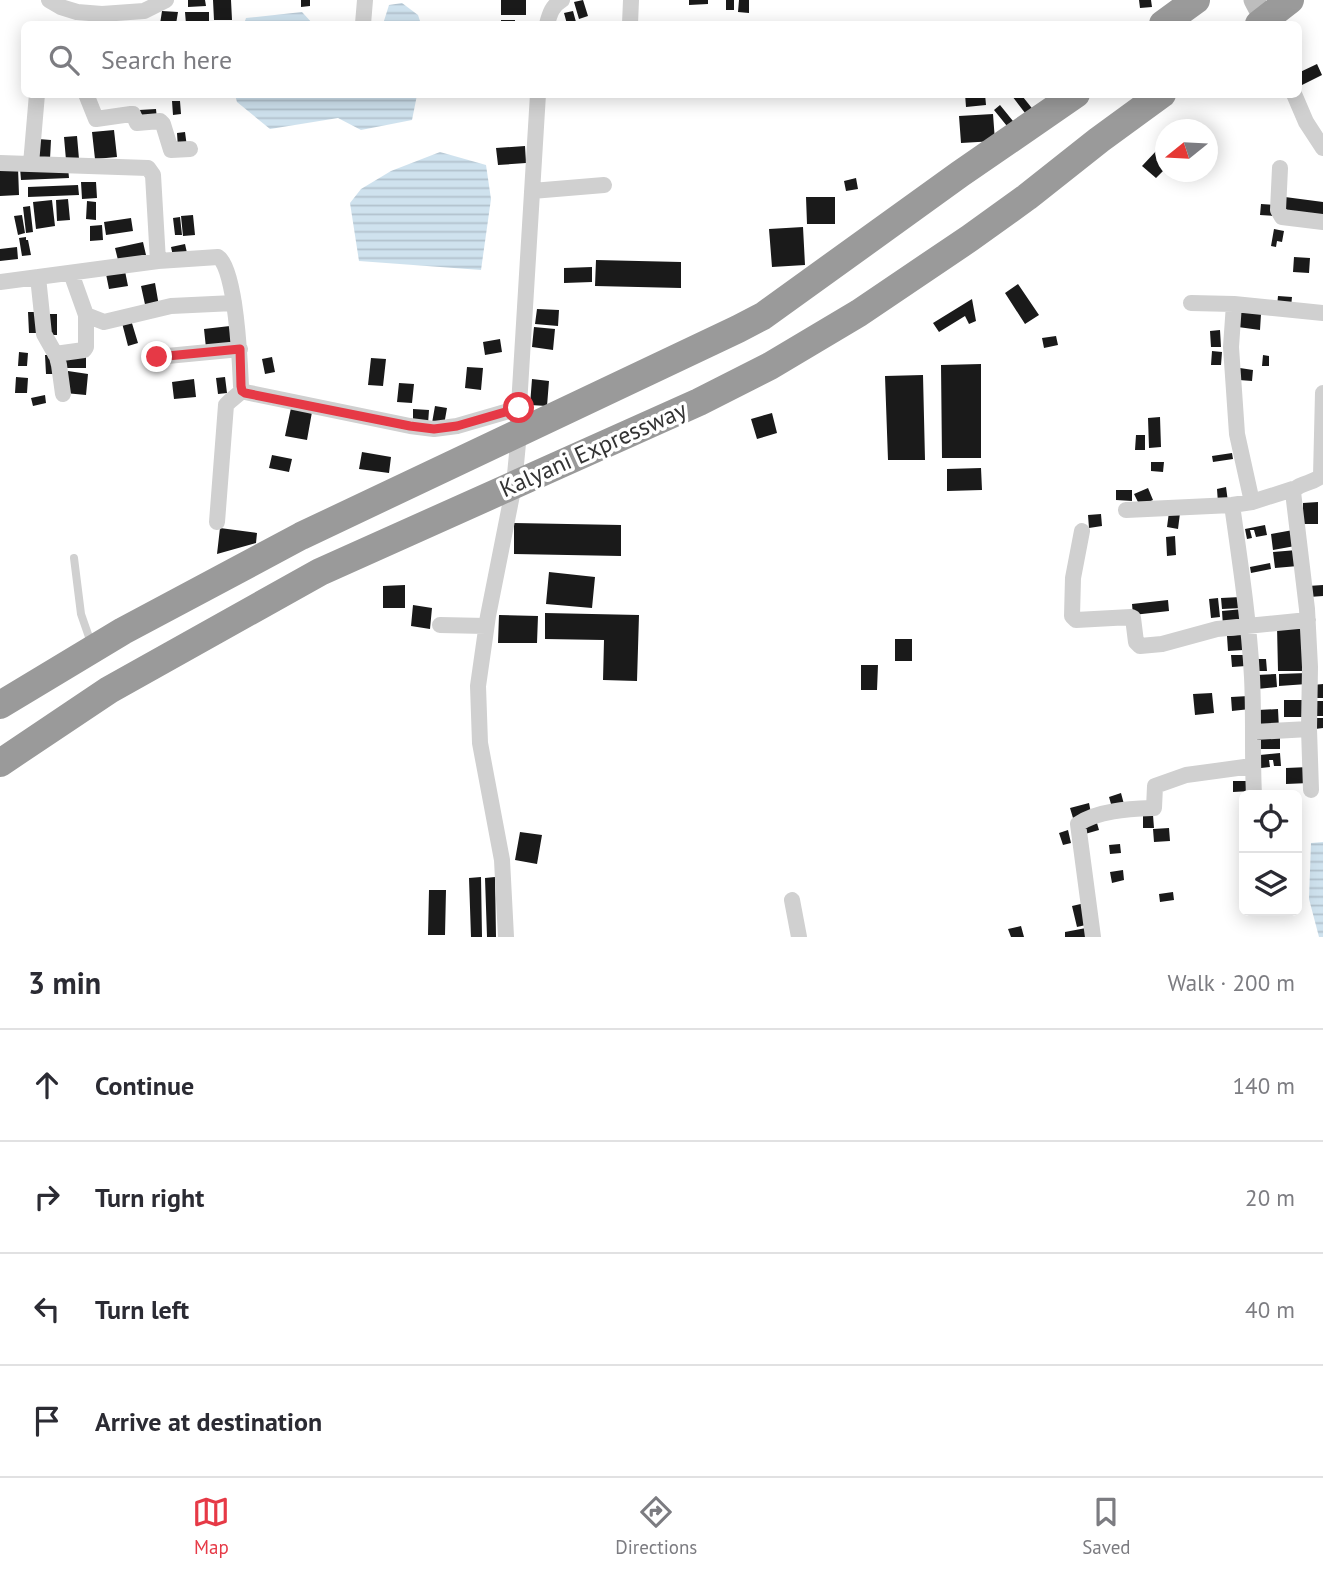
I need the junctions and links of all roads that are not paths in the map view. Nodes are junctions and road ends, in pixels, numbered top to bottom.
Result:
1 (49, 0) edge
2 (166, 0) edge
3 (365, 0) edge
4 (631, 0) edge
5 (1196, 0) edge
6 (1290, 0) edge
7 (556, 1) edge
8 (1261, 17) edge
9 (363, 21) edge
10 (548, 21) edge
11 (629, 21) edge
12 (1167, 21) edge
13 (37, 98) edge
14 (88, 98) edge
15 (538, 98) edge
16 (1070, 98) edge
17 (1157, 98) edge
18 (1296, 98) edge
19 (1323, 148) edge
20 (190, 149) dead end
21 (0, 163) edge
22 (31, 164) junction
23 (1280, 167) dead end
24 (604, 184) dead end
25 (532, 191) junction
26 (1323, 222) edge
27 (158, 261) junction
28 (71, 273) junction
29 (38, 277) junction
30 (0, 282) edge
31 (234, 303) junction
32 (1191, 303) dead end
33 (1234, 304) junction
34 (1323, 313) edge
35 (86, 315) junction
36 (240, 349) junction
37 (55, 354) junction
38 (157, 357) dead end
39 (242, 391) junction
40 (62, 394) dead end
41 (1323, 394) edge
42 (519, 421) junction
43 (1322, 476) edge
44 (514, 485) junction
45 (1293, 489) junction
46 (1252, 502) junction
47 (1232, 505) junction
48 (1126, 510) dead end
49 (217, 522) dead end
50 (1082, 531) dead end
51 (74, 558) dead end
52 (1308, 620) junction
53 (440, 625) dead end
54 (486, 625) junction
55 (1247, 626) junction
56 (89, 637) junction
57 (0, 693) edge
58 (0, 705) edge
59 (1308, 729) junction
60 (1254, 732) junction
61 (0, 763) edge
62 (1252, 766) junction
63 (1254, 790) edge
64 (1311, 790) dead end
65 (792, 900) dead end
66 (506, 937) edge
67 (799, 937) edge
68 (1093, 937) edge

1 - 2 street
3 - 9 street
4 - 11 street
5 - 12 highway
6 - 8 highway
7 - 10 street
13 - 22 street
14 - 20 street
15 - 25 street
16 - 42 highway, Kalyani Expressway
17 - 44 highway, Kalyani Expressway
18 - 19 street
21 - 22 street
22 - 27 street
23 - 26 street
24 - 25 street
25 - 42 street
27 - 28 street
27 - 31 street
28 - 29 street
28 - 35 street
29 - 30 street
29 - 37 street
31 - 35 street
31 - 36 street
32 - 33 street
33 - 34 street
33 - 46 street
35 - 37 street
36 - 38 street
36 - 39 street
37 - 40 street
39 - 42 street
39 - 49 street
41 - 43 street
42 - 44 street
42 - 56 street
42 - 58 highway, Kalyani Expressway
43 - 45 street
44 - 54 street
44 - 61 highway, Kalyani Expressway
45 - 46 street
45 - 52 street
46 - 47 street
47 - 48 street
47 - 55 street
50 - 55 street
51 - 56 lane
52 - 55 street
52 - 59 street
53 - 54 street
54 - 66 street
55 - 60 street
56 - 57 street
59 - 60 street
59 - 64 street
60 - 62 street
62 - 63 street
62 - 68 street
65 - 67 street

